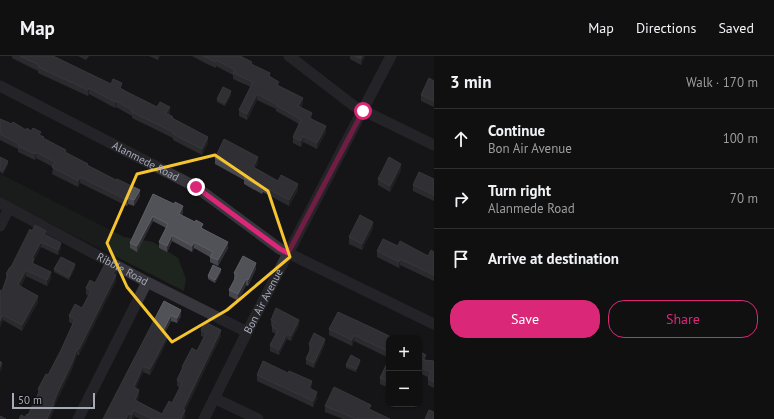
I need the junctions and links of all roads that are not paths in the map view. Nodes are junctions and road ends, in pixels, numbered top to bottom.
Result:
1 (289, 56) edge
2 (391, 56) edge
3 (0, 86) edge
4 (363, 111) junction
5 (434, 146) edge
6 (5, 206) edge
7 (0, 226) edge
8 (288, 253) junction
9 (147, 282) junction
10 (434, 324) edge
11 (247, 332) junction
12 (214, 398) junction
13 (78, 419) edge
14 (204, 419) edge
15 (258, 419) edge

1 - 4 street
2 - 4 street, Bon Air Avenue
3 - 8 street, Alanmede Road
4 - 5 street
4 - 8 street, Bon Air Avenue
6 - 7 street
6 - 9 street, Ribble Road
8 - 10 street, Alanmede Road
8 - 11 street, Bon Air Avenue
9 - 11 street, Ribble Road
9 - 13 street
11 - 12 street, Bon Air Avenue
12 - 14 street, Bon Air Avenue
12 - 15 street

